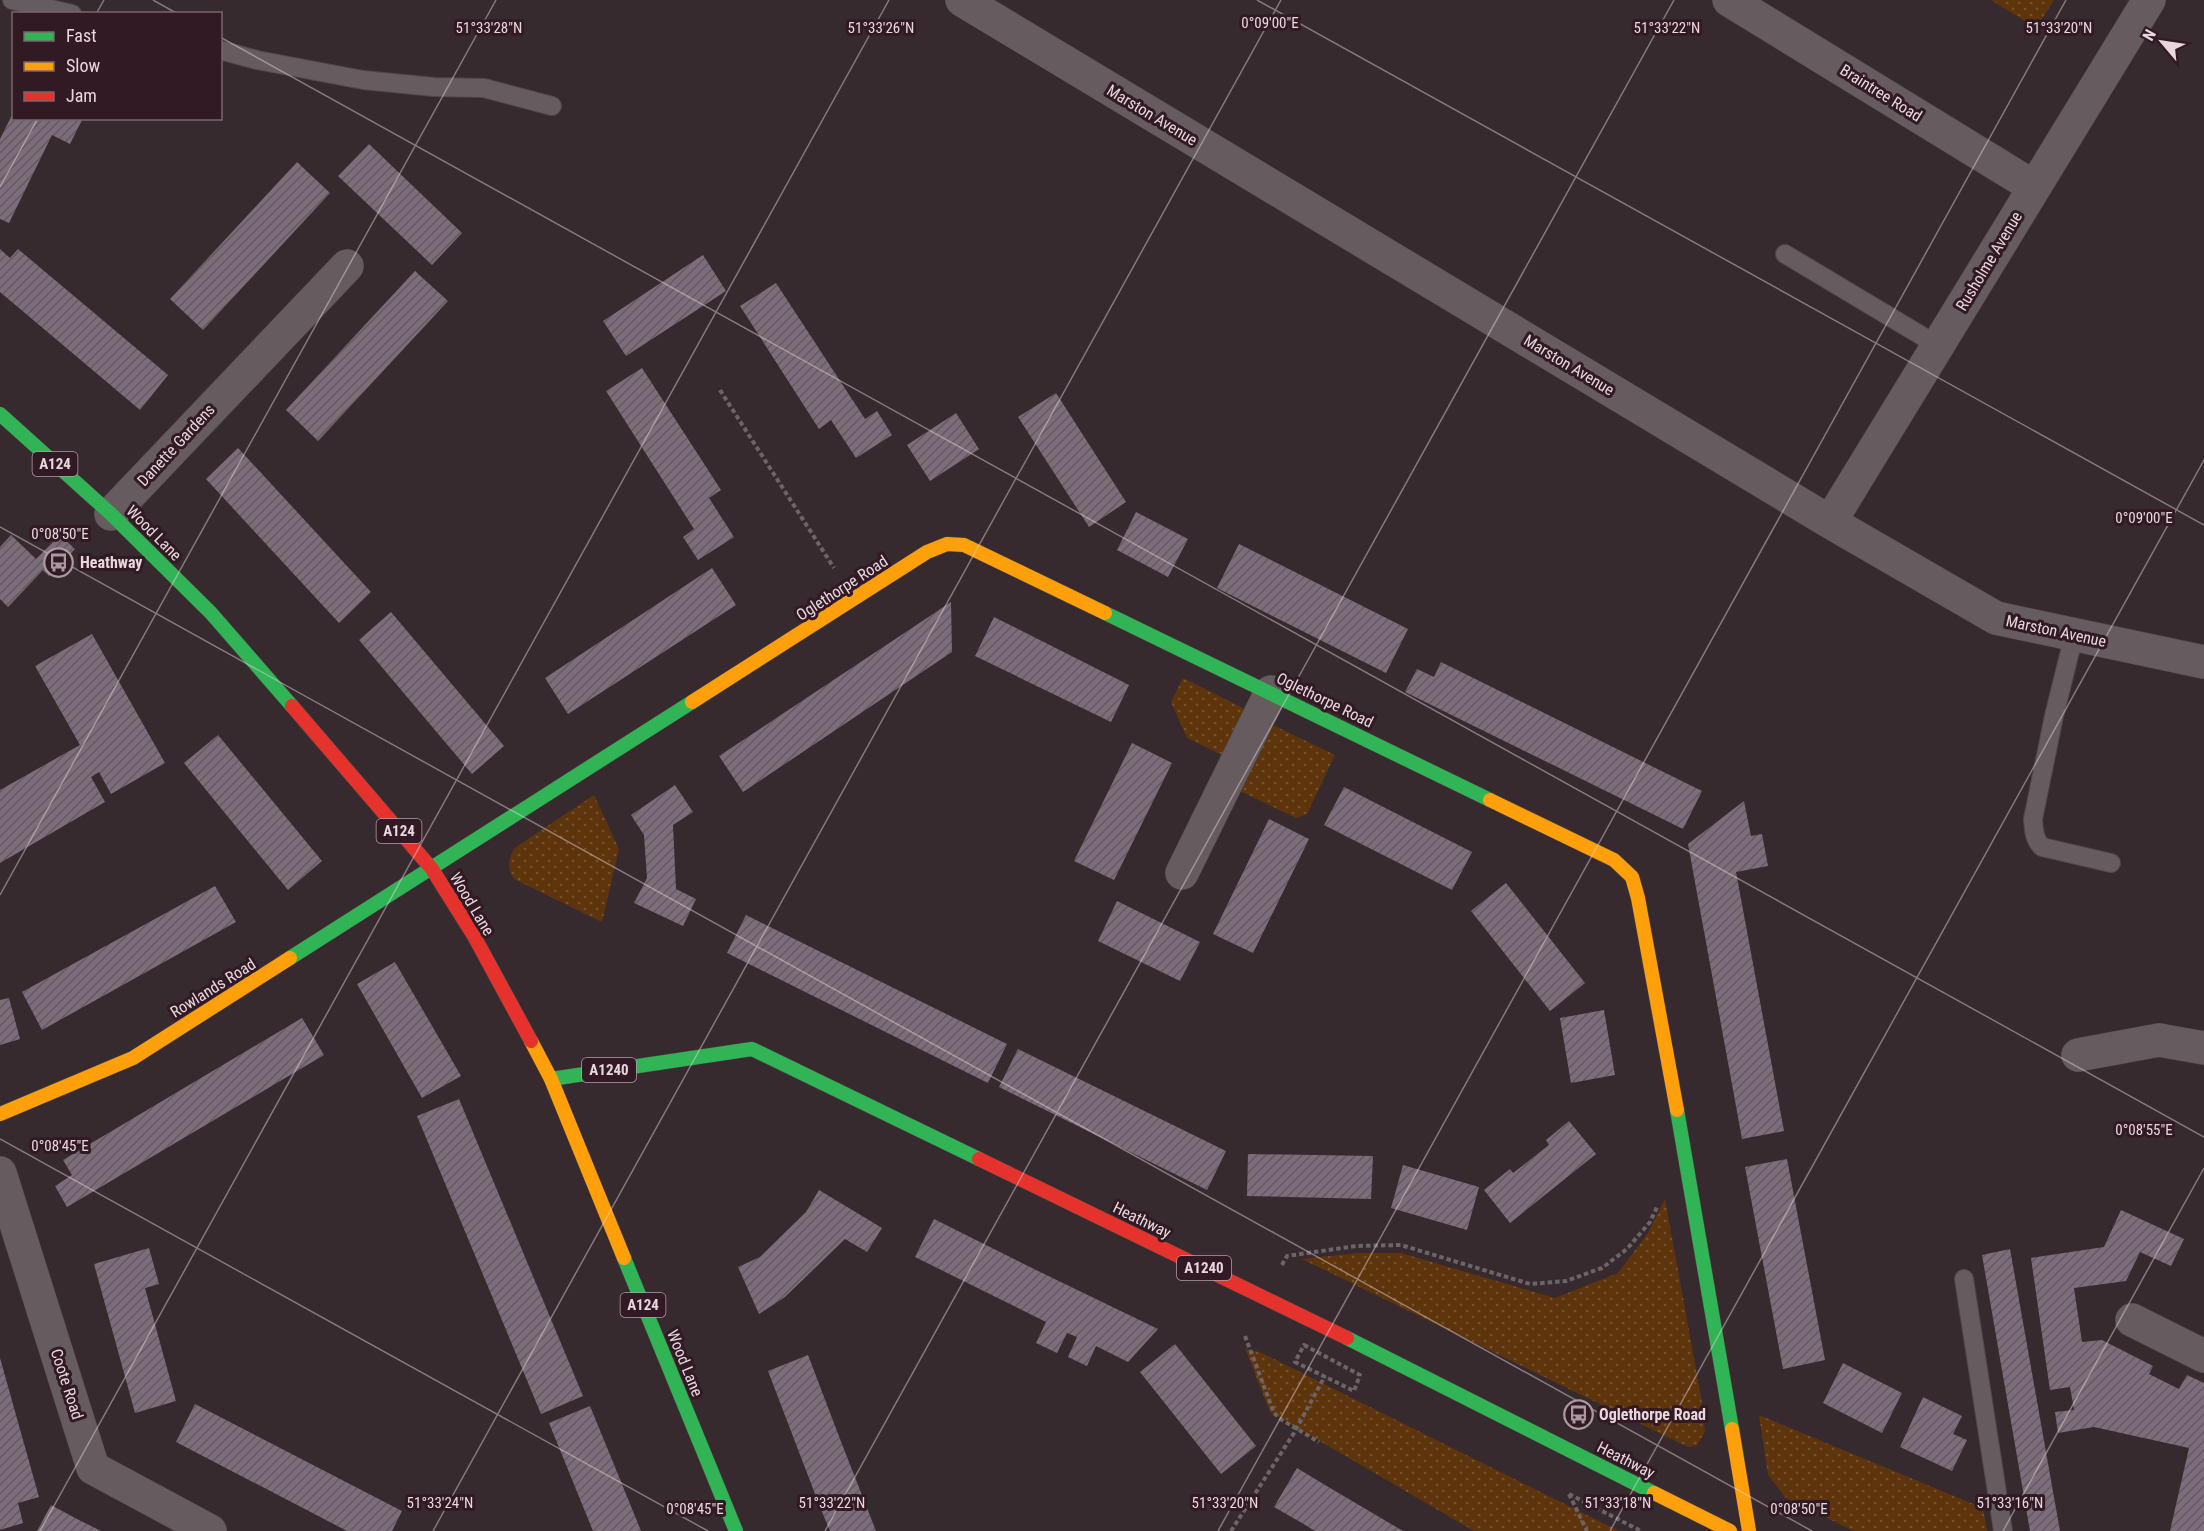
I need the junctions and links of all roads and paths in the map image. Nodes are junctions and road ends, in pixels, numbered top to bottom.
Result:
1 (12, 0) edge
2 (962, 0) edge
3 (1729, 0) edge
4 (2149, 0) edge
5 (1000, 10) edge
6 (63, 12) edge
7 (222, 51) edge
8 (552, 106) dead end
9 (2034, 187) junction
10 (1785, 254) dead end
11 (346, 266) dead end
12 (1937, 345) junction
13 (720, 390) dead end
14 (0, 414) edge
15 (111, 514) junction
16 (1830, 522) junction
17 (854, 599) junction
18 (2074, 635) junction
19 (2204, 662) edge
20 (1271, 692) junction
21 (2111, 863) dead end
22 (432, 869) junction
23 (1182, 873) dead end
24 (2204, 1048) edge
25 (2078, 1055) dead end
26 (551, 1079) junction
27 (0, 1114) edge
28 (0, 1173) edge
29 (1690, 1180) junction
30 (1282, 1265) dead end
31 (1964, 1279) dead end
32 (2132, 1320) dead end
33 (1245, 1336) dead end
34 (2204, 1356) edge
35 (1325, 1376) dead end
36 (1296, 1429) junction
37 (1319, 1442) dead end
38 (210, 1531) edge
39 (736, 1531) edge
40 (1231, 1531) edge
41 (1587, 1531) edge
42 (1641, 1531) edge
43 (1730, 1531) edge
44 (1749, 1531) edge
45 (2003, 1531) edge

1 - 6 lane
2 - 5 street, Marston Avenue
3 - 9 street, Braintree Road
4 - 9 street, Rusholme Avenue
5 - 16 street, Marston Avenue
7 - 8 lane
9 - 12 street, Rusholme Avenue
10 - 12 lane
11 - 15 street, Danette Gardens
12 - 16 street, Rusholme Avenue
13 - 17 path
14 - 15 main road, Wood Lane / A124
15 - 22 main road, Wood Lane / A124
16 - 18 street, Marston Avenue
17 - 20 main road, Oglethorpe Road
17 - 22 main road, Oglethorpe Road
18 - 19 street, Marston Avenue
18 - 21 lane
20 - 23 street
20 - 29 main road, Oglethorpe Road
22 - 26 main road, Wood Lane / A124
22 - 27 main road, Rowlands Road
24 - 25 street
26 - 39 main road, Wood Lane / A124
26 - 43 main road, Heathway / A1240
28 - 38 street, Coote Road
29 - 30 path
29 - 44 main road, Oglethorpe Road
31 - 45 lane
32 - 34 street
33 - 36 path
35 - 36 path
36 - 37 path
36 - 40 path
41 - 42 path

